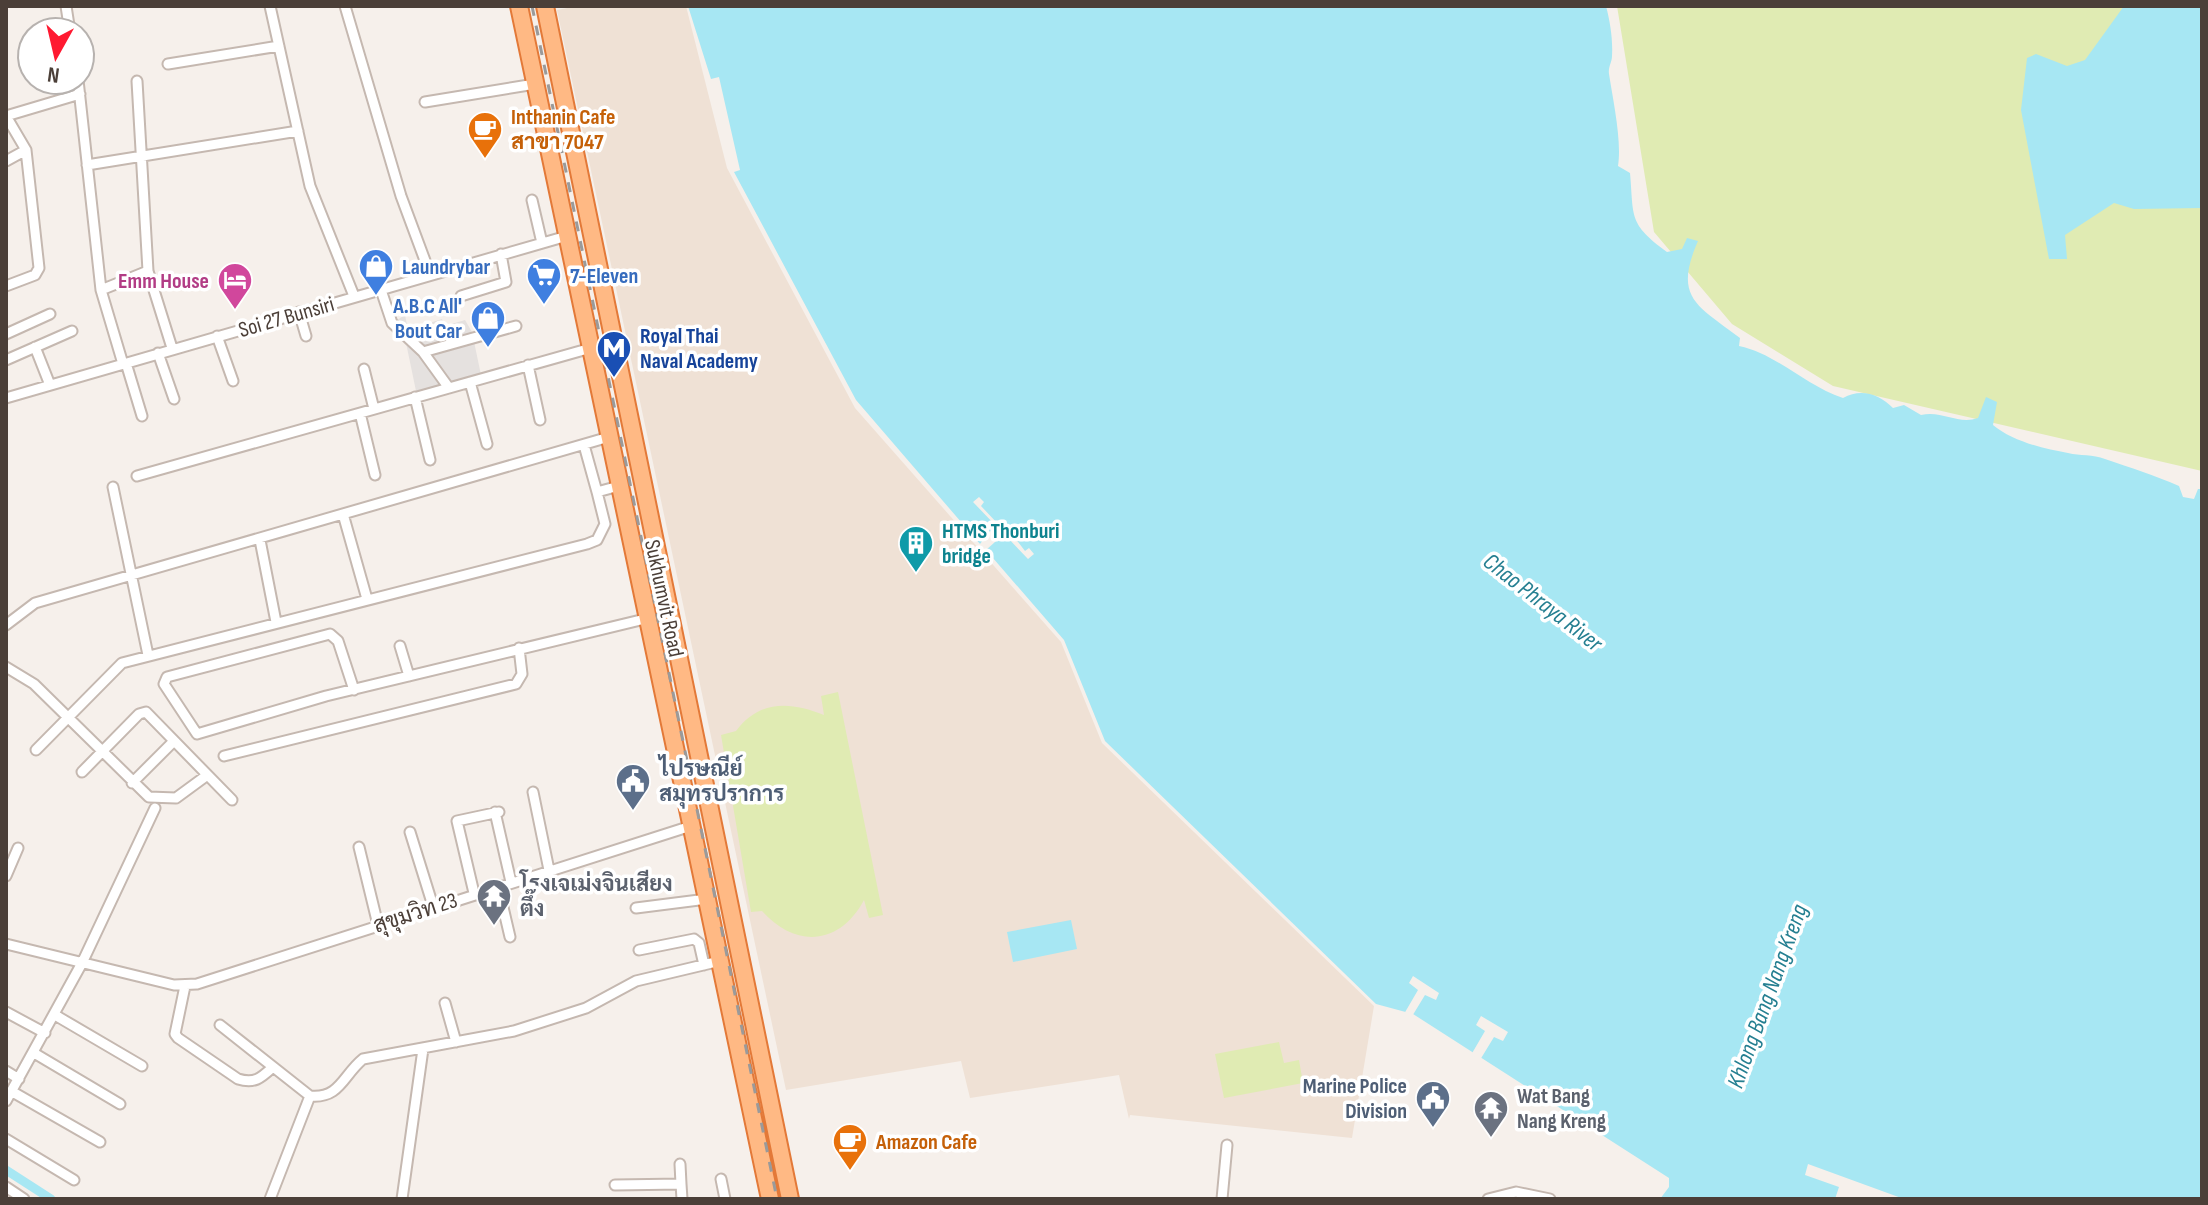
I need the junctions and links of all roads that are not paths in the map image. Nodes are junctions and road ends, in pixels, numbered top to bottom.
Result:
1 (270, 6) edge
2 (345, 6) edge
3 (519, 6) edge
4 (545, 6) edge
5 (279, 46) junction
6 (168, 64) dead end
7 (137, 81) dead end
8 (535, 84) junction
9 (73, 96) edge
10 (80, 96) edge
11 (425, 102) dead end
12 (298, 131) junction
13 (26, 150) junction
14 (141, 157) junction
15 (6, 161) edge
16 (87, 165) junction
17 (532, 200) dead end
18 (567, 236) junction
19 (542, 243) junction
20 (501, 254) junction
21 (148, 271) junction
22 (430, 274) junction
23 (6, 286) edge
24 (380, 287) junction
25 (101, 290) junction
26 (354, 296) junction
27 (461, 296) dead end
28 (299, 312) junction
29 (50, 314) dead end
30 (516, 326) dead end
31 (72, 331) dead end
32 (6, 334) edge
33 (217, 336) junction
34 (306, 336) dead end
35 (35, 347) junction
36 (172, 348) junction
37 (591, 348) junction
38 (423, 352) junction
39 (158, 353) junction
40 (6, 360) edge
41 (125, 363) junction
42 (528, 365) junction
43 (364, 369) dead end
44 (233, 381) dead end
45 (470, 382) junction
46 (50, 385) junction
47 (449, 388) junction
48 (415, 397) junction
49 (6, 398) edge
50 (174, 399) dead end
51 (374, 409) junction
52 (360, 413) junction
53 (142, 416) dead end
54 (540, 420) dead end
55 (609, 437) junction
56 (487, 444) dead end
57 (584, 445) junction
58 (430, 460) dead end
59 (375, 475) dead end
60 (137, 476) dead end
61 (619, 486) junction
62 (113, 487) dead end
63 (597, 492) junction
64 (343, 514) junction
65 (653, 536) junction
66 (260, 540) junction
67 (633, 552) junction
68 (636, 569) junction
69 (660, 571) junction
70 (130, 576) junction
71 (367, 599) junction
72 (649, 618) junction
73 (276, 622) junction
74 (6, 625) edge
75 (400, 646) dead end
76 (519, 648) junction
77 (148, 655) junction
78 (6, 667) edge
79 (409, 676) junction
80 (354, 690) junction
81 (68, 716) junction
82 (171, 744) dead end
83 (36, 750) dead end
84 (102, 752) junction
85 (224, 756) dead end
86 (82, 772) dead end
87 (206, 776) junction
88 (132, 783) junction
89 (533, 792) dead end
90 (232, 800) dead end
91 (155, 808) dead end
92 (691, 826) junction
93 (410, 832) dead end
94 (359, 847) dead end
95 (18, 848) dead end
96 (549, 870) junction
97 (6, 876) edge
98 (511, 882) junction
99 (498, 886) junction
100 (474, 893) junction
101 (707, 899) junction
102 (433, 906) junction
103 (636, 908) dead end
104 (378, 925) junction
105 (510, 937) dead end
106 (6, 944) edge
107 (639, 950) dead end
108 (82, 963) junction
109 (712, 963) junction
110 (185, 986) junction
111 (445, 1003) dead end
112 (6, 1012) edge
113 (55, 1015) junction
114 (220, 1025) dead end
115 (45, 1033) junction
116 (456, 1042) junction
117 (423, 1049) junction
118 (34, 1053) junction
119 (142, 1066) dead end
120 (273, 1067) junction
121 (6, 1071) edge
122 (19, 1079) junction
123 (9, 1096) edge
124 (310, 1096) junction
125 (120, 1104) dead end
126 (6, 1139) edge
127 (100, 1142) dead end
128 (1227, 1145) dead end
129 (680, 1164) dead end
130 (721, 1179) dead end
131 (74, 1180) dead end
132 (681, 1184) junction
133 (615, 1185) dead end
134 (6, 1187) edge
135 (24, 1199) edge
136 (270, 1199) edge
137 (402, 1199) edge
138 (682, 1199) edge
139 (725, 1199) edge
140 (770, 1199) edge
141 (790, 1199) edge
142 (1222, 1199) edge
143 (1488, 1199) edge
144 (1550, 1199) edge

1 - 5 street
2 - 22 street
3 - 8 highway, Sukhumvit Road
4 - 65 highway, Sukhumvit Road
5 - 6 street
5 - 12 street
7 - 14 street
8 - 11 street
8 - 18 highway, Sukhumvit Road
9 - 13 street
10 - 16 street
12 - 14 street
12 - 26 street
13 - 15 street
13 - 23 street
14 - 16 street
14 - 21 street
16 - 25 street
17 - 19 street
18 - 19 street, Soi 27 Bunsiri
18 - 37 highway, Sukhumvit Road
19 - 20 street, Soi 27 Bunsiri
20 - 22 street, Soi 27 Bunsiri
20 - 27 street
21 - 25 street
21 - 36 street
22 - 24 street, Soi 27 Bunsiri
24 - 26 street, Soi 27 Bunsiri
24 - 38 street
25 - 41 street
26 - 28 street, Soi 27 Bunsiri
28 - 33 street, Soi 27 Bunsiri
28 - 34 street
29 - 32 street
30 - 38 street
31 - 35 street
33 - 36 street, Soi 27 Bunsiri
33 - 44 street
35 - 40 street
35 - 46 street
36 - 39 street, Soi 27 Bunsiri
37 - 42 street
37 - 55 highway, Sukhumvit Road
38 - 47 street
39 - 41 street, Soi 27 Bunsiri
39 - 50 street
41 - 46 street, Soi 27 Bunsiri
41 - 53 street
42 - 45 street
42 - 54 street
43 - 51 street
45 - 47 street
45 - 56 street
46 - 49 street, Soi 27 Bunsiri
47 - 48 street
48 - 51 street
48 - 58 street
51 - 52 street
52 - 59 street
52 - 60 street
55 - 57 street
55 - 61 highway, Sukhumvit Road
57 - 63 street
57 - 64 street
61 - 63 street
61 - 67 highway, Sukhumvit Road
62 - 70 street
63 - 71 street
64 - 66 street
64 - 71 street
65 - 67 highway
65 - 69 highway, Sukhumvit Road
66 - 70 street
66 - 73 street
67 - 68 highway, Sukhumvit Road
68 - 69 highway
68 - 72 highway, Sukhumvit Road
69 - 141 highway, Sukhumvit Road
70 - 74 street
70 - 77 street
71 - 73 street
72 - 76 street
72 - 92 highway, Sukhumvit Road
73 - 77 street
75 - 79 street
76 - 79 street
76 - 85 street
77 - 81 street
78 - 81 street
79 - 80 street
80 - 80 street
81 - 83 street
81 - 84 street
82 - 88 street
84 - 86 street
84 - 87 street
84 - 88 street
87 - 88 street
87 - 90 street
89 - 96 street
91 - 108 street
92 - 96 street, สุขุมวิท 23
92 - 101 highway, Sukhumvit Road
93 - 102 street
94 - 104 street
95 - 97 street
96 - 98 street, สุขุมวิท 23
98 - 99 street, สุขุมวิท 23
98 - 100 street
99 - 100 street, สุขุมวิท 23
99 - 105 street
100 - 102 street, สุขุมวิท 23
101 - 103 street
101 - 109 highway, Sukhumvit Road
102 - 104 street, สุขุมวิท 23
104 - 110 street, สุขุมวิท 23
106 - 108 street
107 - 109 street
108 - 110 street
108 - 113 street
109 - 116 street
109 - 140 highway, Sukhumvit Road
110 - 120 street
111 - 116 street
112 - 115 street
113 - 115 street
113 - 119 street
114 - 120 street
115 - 118 street
116 - 117 street
117 - 124 street
117 - 137 street
118 - 122 street
118 - 125 street
120 - 124 street
121 - 122 street
122 - 123 street
123 - 127 street
124 - 136 street
126 - 131 street
128 - 142 street
129 - 132 street
130 - 139 street
132 - 133 street
132 - 138 street
134 - 135 street
143 - 144 street

